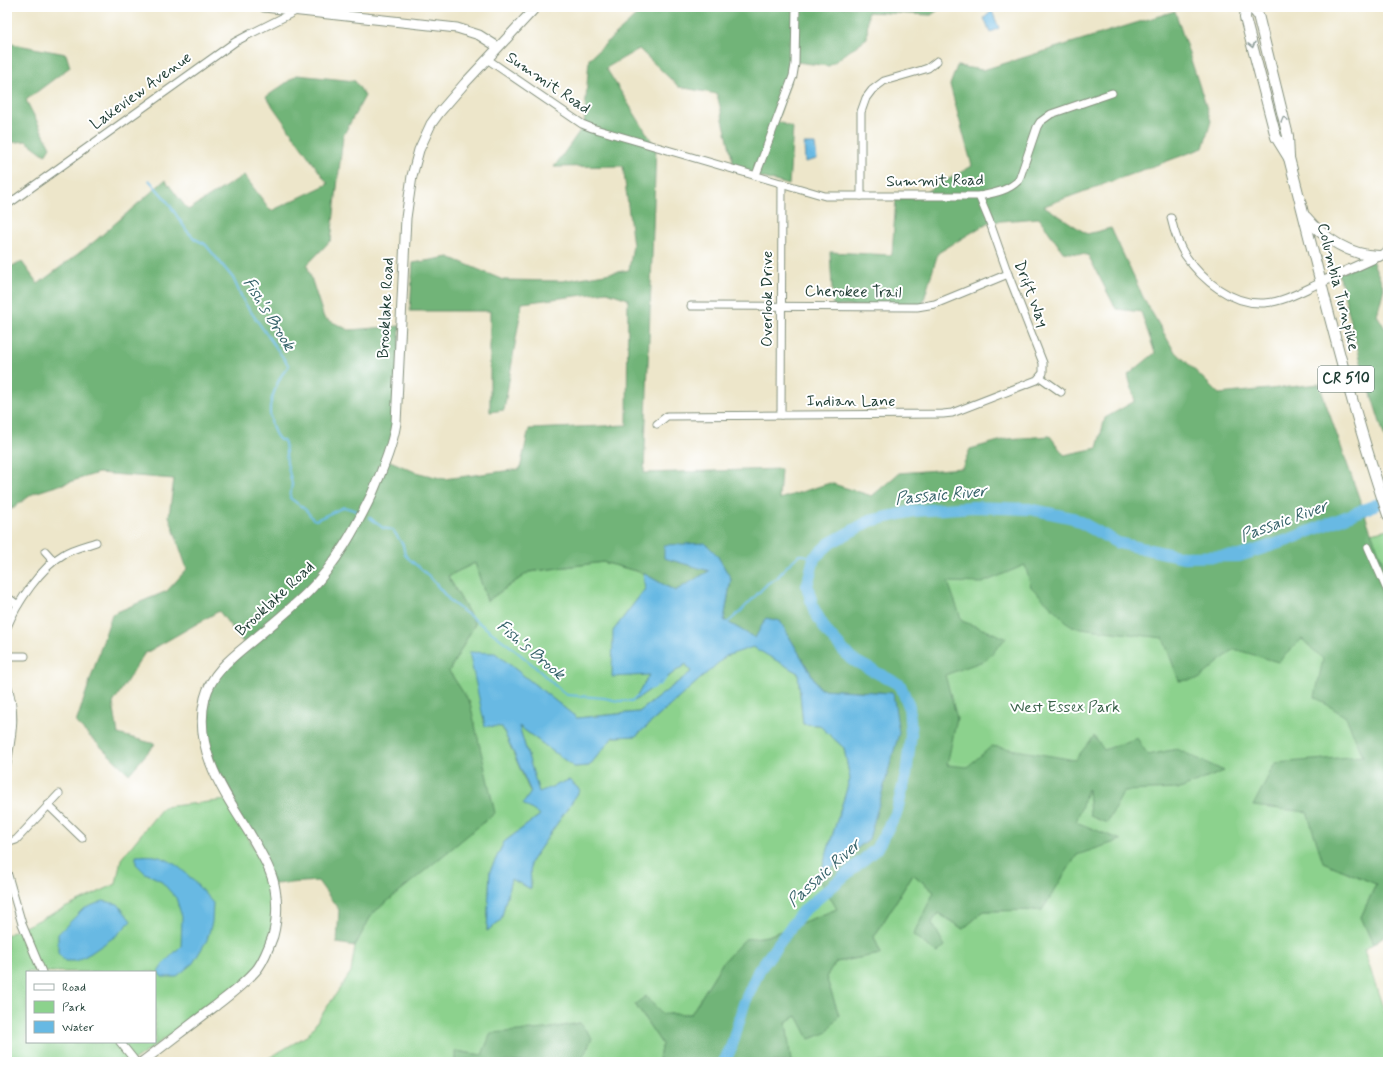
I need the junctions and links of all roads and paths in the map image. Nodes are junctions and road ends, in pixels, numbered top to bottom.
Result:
1 (264, 7) edge
2 (536, 7) edge
3 (796, 7) edge
4 (1246, 7) edge
5 (1251, 7) edge
6 (298, 9) edge
7 (498, 47) junction
8 (487, 58) junction
9 (936, 60) dead end
10 (1112, 93) dead end
11 (1289, 158) junction
12 (756, 175) junction
13 (782, 183) junction
14 (861, 196) junction
15 (979, 196) junction
16 (7, 205) edge
17 (1304, 215) junction
18 (1171, 218) dead end
19 (1384, 254) edge
20 (1008, 274) junction
21 (1322, 282) junction
22 (691, 306) dead end
23 (781, 306) junction
24 (1040, 377) junction
25 (1061, 392) dead end
26 (781, 415) junction
27 (657, 424) dead end
28 (1388, 515) edge
29 (96, 542) dead end
30 (1368, 547) dead end
31 (45, 551) dead end
32 (54, 561) junction
33 (1388, 592) edge
34 (7, 597) edge
35 (18, 604) junction
36 (7, 627) edge
37 (7, 656) edge
38 (25, 656) dead end
39 (7, 684) edge
40 (9, 739) edge
41 (7, 764) edge
42 (59, 794) dead end
43 (48, 805) junction
44 (82, 838) dead end
45 (7, 843) edge
46 (7, 872) edge
47 (42, 971) edge
48 (121, 1043) edge
49 (136, 1062) edge
50 (142, 1062) edge

1 - 6 street
2 - 7 street, Brooklake Road
3 - 12 street
4 -> 11 main road, Columbia Turnpike / CR 510
11 -> 5 main road, Columbia Turnpike / CR 510
6 - 7 street
6 - 16 street, Lakeview Avenue
7 - 8 street, Brooklake Road
8 - 12 street, Summit Road
8 - 50 street, Brooklake Road
9 - 14 street
10 - 15 street, Summit Road
11 - 17 main road, Columbia Turnpike / CR 510
12 - 13 street, Summit Road
13 - 14 street, Summit Road
13 - 23 street, Overlook Drive
14 - 15 street, Summit Road
15 - 20 street, Drift Way
17 - 19 main road
17 - 21 main road, Columbia Turnpike / CR 510
18 - 21 street
19 - 21 street
20 - 23 street, Cherokee Trail
20 - 24 street, Drift Way
21 - 28 main road, Columbia Turnpike / CR 510
22 - 23 street, Cherokee Trail
23 - 26 street, Overlook Drive
24 - 25 street
24 - 26 street, Indian Lane
26 - 27 street, Indian Lane
29 - 32 street
30 - 33 street
31 - 32 street
32 - 35 street
34 - 35 street
35 - 36 street
37 - 38 street
39 - 40 street
40 - 41 street
42 - 43 street
43 - 44 street
43 - 45 street
46 - 47 street
48 - 49 street

